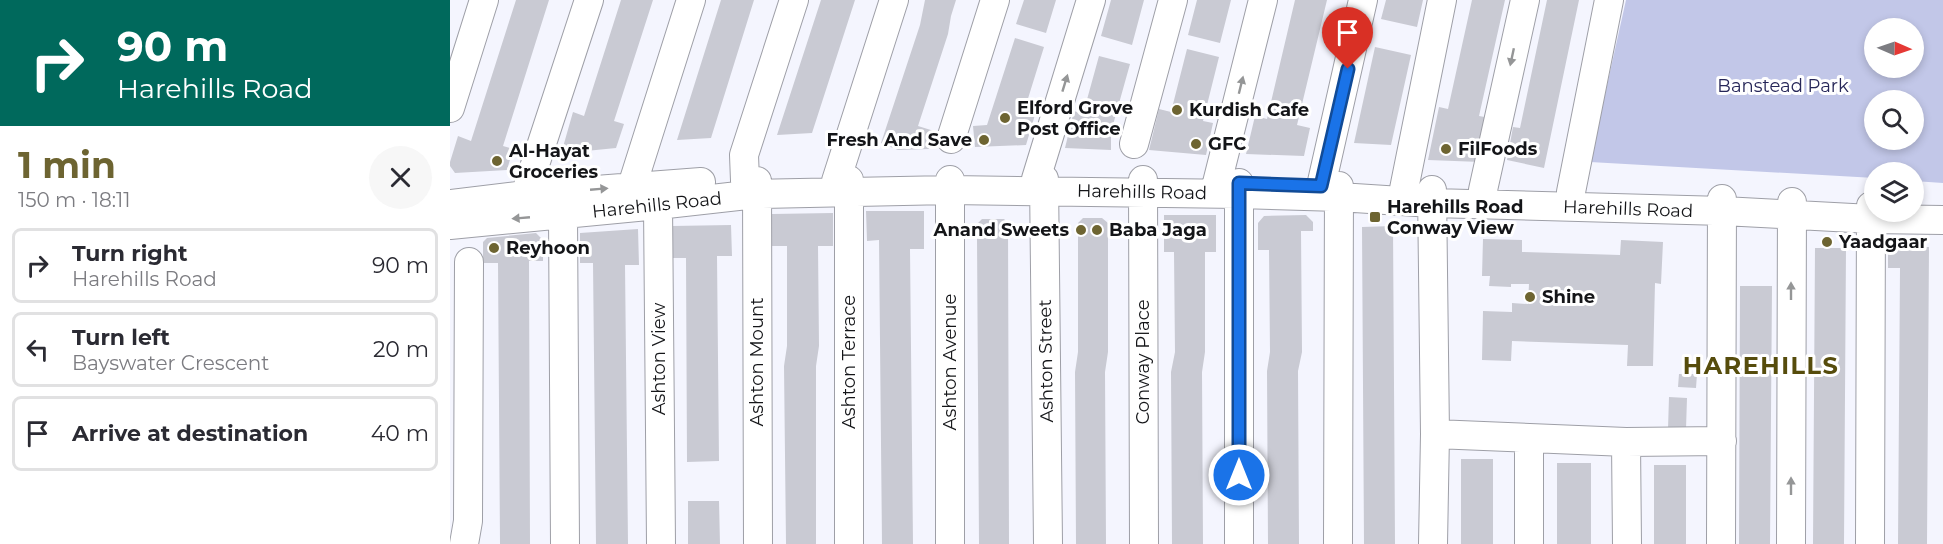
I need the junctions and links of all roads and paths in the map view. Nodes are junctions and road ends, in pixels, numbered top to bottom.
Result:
1 (484, 0) edge
2 (589, 0) edge
3 (692, 0) edge
4 (794, 0) edge
5 (894, 0) edge
6 (995, 0) edge
7 (1091, 0) edge
8 (1173, 0) edge
9 (1263, 0) edge
10 (1363, 0) edge
11 (1442, 0) edge
12 (1525, 0) edge
13 (1609, 0) edge
14 (451, 103) edge
15 (951, 139) dead end
16 (1134, 144) dead end
17 (1042, 183) junction
18 (845, 184) junction
19 (752, 185) junction
20 (950, 185) junction
21 (632, 186) junction
22 (1333, 190) junction
23 (1483, 190) junction
24 (1571, 192) junction
25 (1423, 194) junction
26 (525, 195) junction
27 (1234, 195) junction
28 (1143, 197) junction
29 (564, 203) junction
30 (450, 204) edge
31 (1722, 205) junction
32 (658, 206) junction
33 (1924, 206) edge
34 (1943, 206) edge
35 (1792, 209) junction
36 (1864, 210) edge
37 (1924, 217) edge
38 (1943, 220) edge
39 (1872, 222) edge
40 (450, 225) edge
41 (469, 262) dead end
42 (459, 303) edge
43 (1435, 434) junction
44 (1529, 438) junction
45 (1722, 441) junction
46 (1626, 442) junction
47 (464, 544) edge
48 (565, 544) edge
49 (661, 544) edge
50 (758, 544) edge
51 (849, 544) edge
52 (951, 544) edge
53 (1048, 544) edge
54 (1144, 544) edge
55 (1239, 544) edge
56 (1338, 544) edge
57 (1432, 544) edge
58 (1529, 544) edge
59 (1627, 544) edge
60 (1721, 544) edge
61 (1791, 544) edge
62 (1870, 544) edge

1 - 14 street
2 - 26 street
3 - 21 street
4 - 19 street, Ashton Mount
5 - 18 street, Ashton Terrace
6 - 15 street
17 -> 7 street, Ashton Street
8 - 16 street
27 -> 9 street
10 - 22 street
11 - 25 street
12 -> 23 street
13 - 24 street
17 - 20 street, Harehills Road
17 - 28 street, Harehills Road
17 - 53 street, Ashton Street
18 - 19 street, Harehills Road
18 - 20 street, Harehills Road
18 - 51 street, Ashton Terrace
19 - 21 street, Harehills Road
19 - 32 street, Harehills Road
19 - 50 street, Ashton Mount
20 - 52 street, Ashton Avenue
29 -> 21 street, Harehills Road
21 - 32 street
22 - 25 street, Harehills Road
22 - 27 street, Harehills Road
22 - 56 street
23 - 24 street, Harehills Road
23 - 25 street, Harehills Road
24 - 31 street, Harehills Road
25 - 31 street, Harehills Road
25 - 43 street
26 - 29 street, Harehills Road
26 - 30 street, Harehills Road
27 - 28 street, Harehills Road
27 - 55 street
28 - 54 street, Conway Place
29 - 32 street, Harehills Road
29 -> 40 street, Harehills Road
29 - 48 street
31 - 35 street, Harehills Road
31 - 45 street
32 - 49 street, Ashton View
33 - 34 street
35 - 36 street, Harehills Road
61 -> 35 street
37 - 38 street, Harehills Road
39 - 62 street
41 - 42 street
42 - 47 street
43 - 44 street
43 - 57 street
44 - 46 street
44 - 58 street
45 - 46 street
45 - 60 street
46 - 59 street

